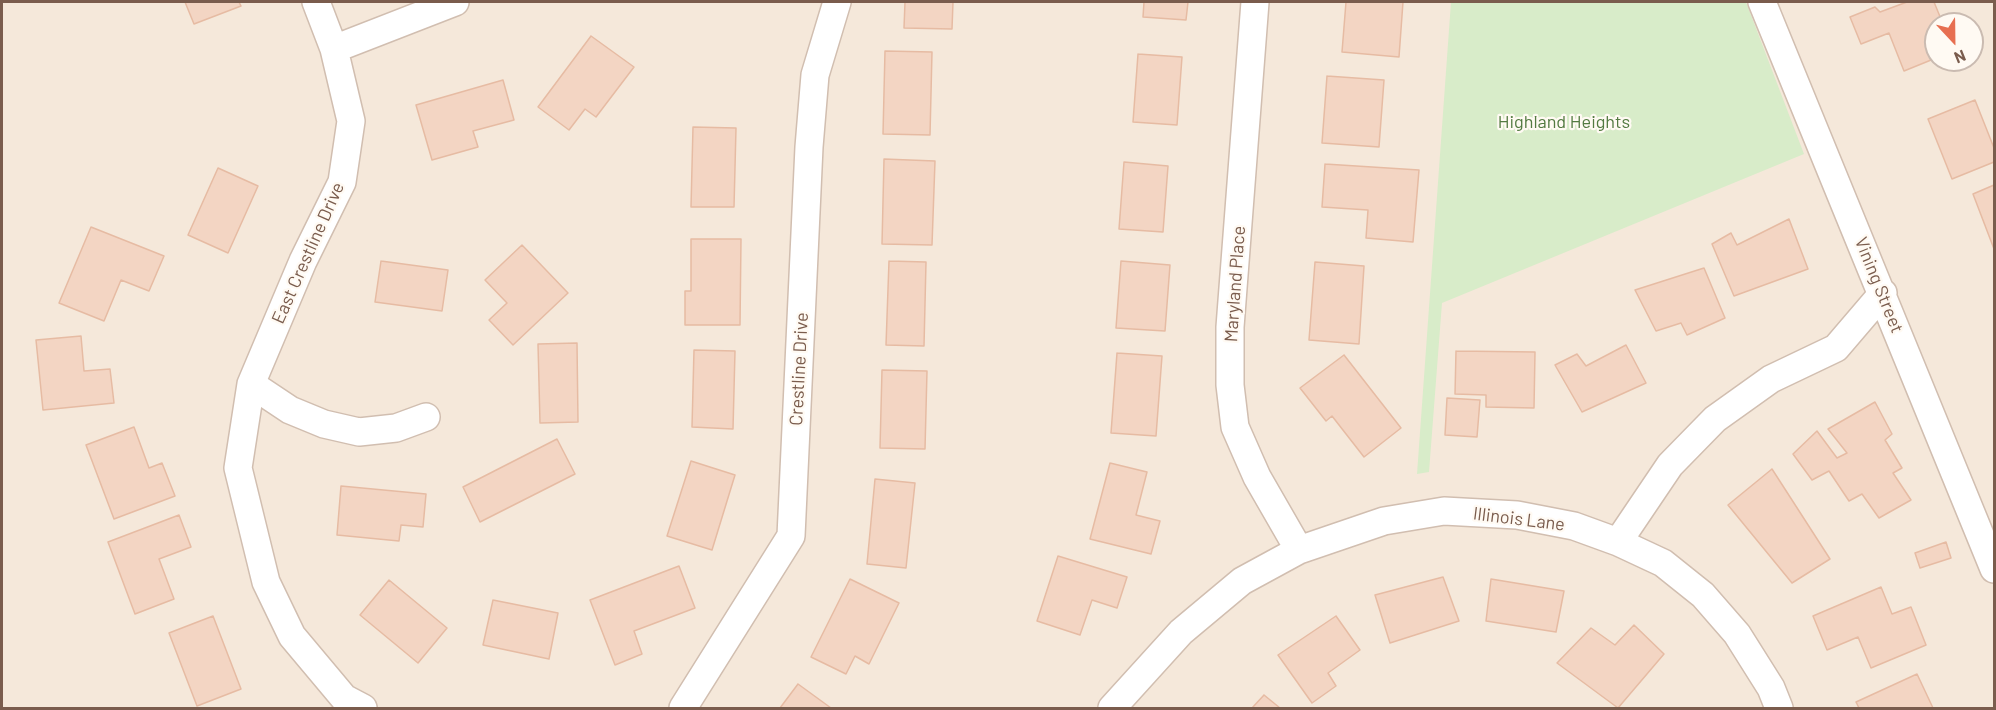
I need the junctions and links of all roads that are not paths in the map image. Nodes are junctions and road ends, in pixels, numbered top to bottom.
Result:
1 (316, 2) edge
2 (455, 2) edge
3 (837, 2) edge
4 (1255, 2) edge
5 (1762, 2) edge
6 (334, 49) junction
7 (1883, 293) junction
8 (251, 384) junction
9 (426, 417) dead end
10 (1618, 542) junction
11 (1299, 550) junction
12 (1995, 569) edge
13 (363, 708) edge
14 (683, 708) edge
15 (1112, 708) edge
16 (1779, 708) edge

1 - 6 street, East Crestline Drive
2 - 6 street
3 - 14 street, Crestline Drive
4 - 11 street, Maryland Place
5 - 7 street, Vining Street
6 - 8 street, East Crestline Drive
7 - 10 street
7 - 12 street, Vining Street
8 - 9 street
8 - 13 street, East Crestline Drive
10 - 11 street, Illinois Lane
10 - 16 street, Illinois Lane
11 - 15 street, Illinois Lane

